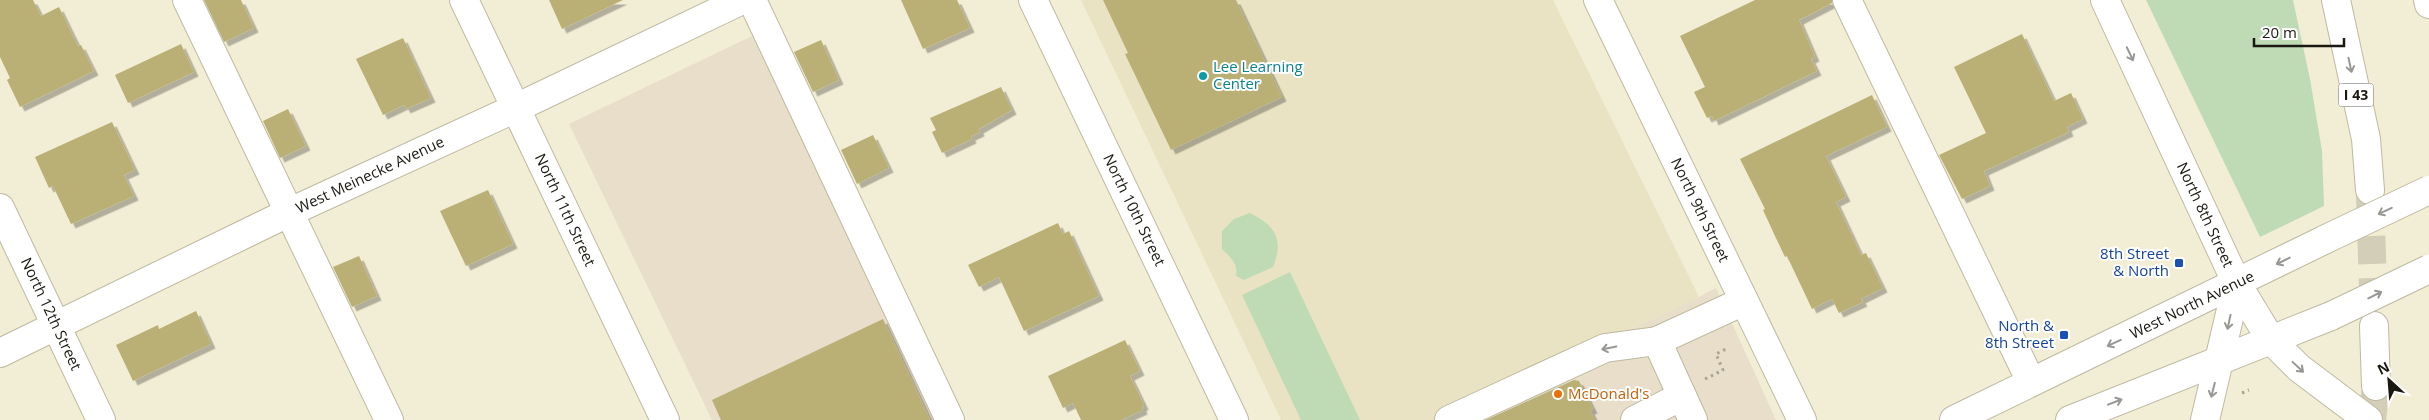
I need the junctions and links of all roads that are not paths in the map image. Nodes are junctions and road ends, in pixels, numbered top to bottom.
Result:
1 (187, 0) edge
2 (464, 0) edge
3 (742, 0) edge
4 (752, 0) edge
5 (1033, 0) edge
6 (1598, 0) edge
7 (1847, 0) edge
8 (2105, 0) edge
9 (2336, 0) edge
10 (2428, 0) edge
11 (2429, 4) edge
12 (516, 108) junction
13 (2370, 190) tunnel mouth
14 (2429, 190) edge
15 (0, 208) edge
16 (290, 212) junction
17 (2429, 269) edge
18 (2237, 284) junction
19 (1744, 301) junction
20 (56, 326) junction
21 (2374, 326) tunnel mouth
22 (2271, 340) junction
23 (1657, 342) junction
24 (0, 353) edge
25 (2221, 361) junction
26 (2031, 382) junction
27 (2376, 386) tunnel mouth
28 (1688, 408) edge
29 (101, 420) edge
30 (389, 420) edge
31 (665, 420) edge
32 (950, 420) edge
33 (1234, 420) edge
34 (1449, 420) edge
35 (1635, 420) edge
36 (1802, 420) edge
37 (1954, 420) edge
38 (2070, 420) edge
39 (2206, 420) edge
40 (2368, 420) edge

1 - 16 main road
2 - 12 main road, North 11th Street
3 - 12 main road, West Meinecke Avenue
4 - 32 main road
5 - 33 main road, North 10th Street
6 - 19 main road, North 9th Street
7 - 26 main road
8 -> 18 main road, North 8th Street
9 -> 13 main road, I 43
10 - 11 main road
12 - 16 main road, West Meinecke Avenue
12 - 31 main road, North 11th Street
14 -> 18 main road, West North Avenue, bridge
15 - 20 main road, North 12th Street
16 - 20 main road, West Meinecke Avenue
16 - 30 main road
22 -> 17 main road, bridge
18 - 22 main road, North 8th Street
18 -> 25 main road
18 -> 26 main road, West North Avenue
19 - 23 main road
19 - 36 main road, North 9th Street
20 - 24 main road, West Meinecke Avenue
20 - 29 main road, North 12th Street
21 - 27 main road
22 - 25 main road
22 -> 40 main road, North 8th Street
23 - 28 main road
23 -> 34 main road
38 -> 25 main road
25 -> 39 main road
26 - 37 main road, West North Avenue
28 - 35 main road

